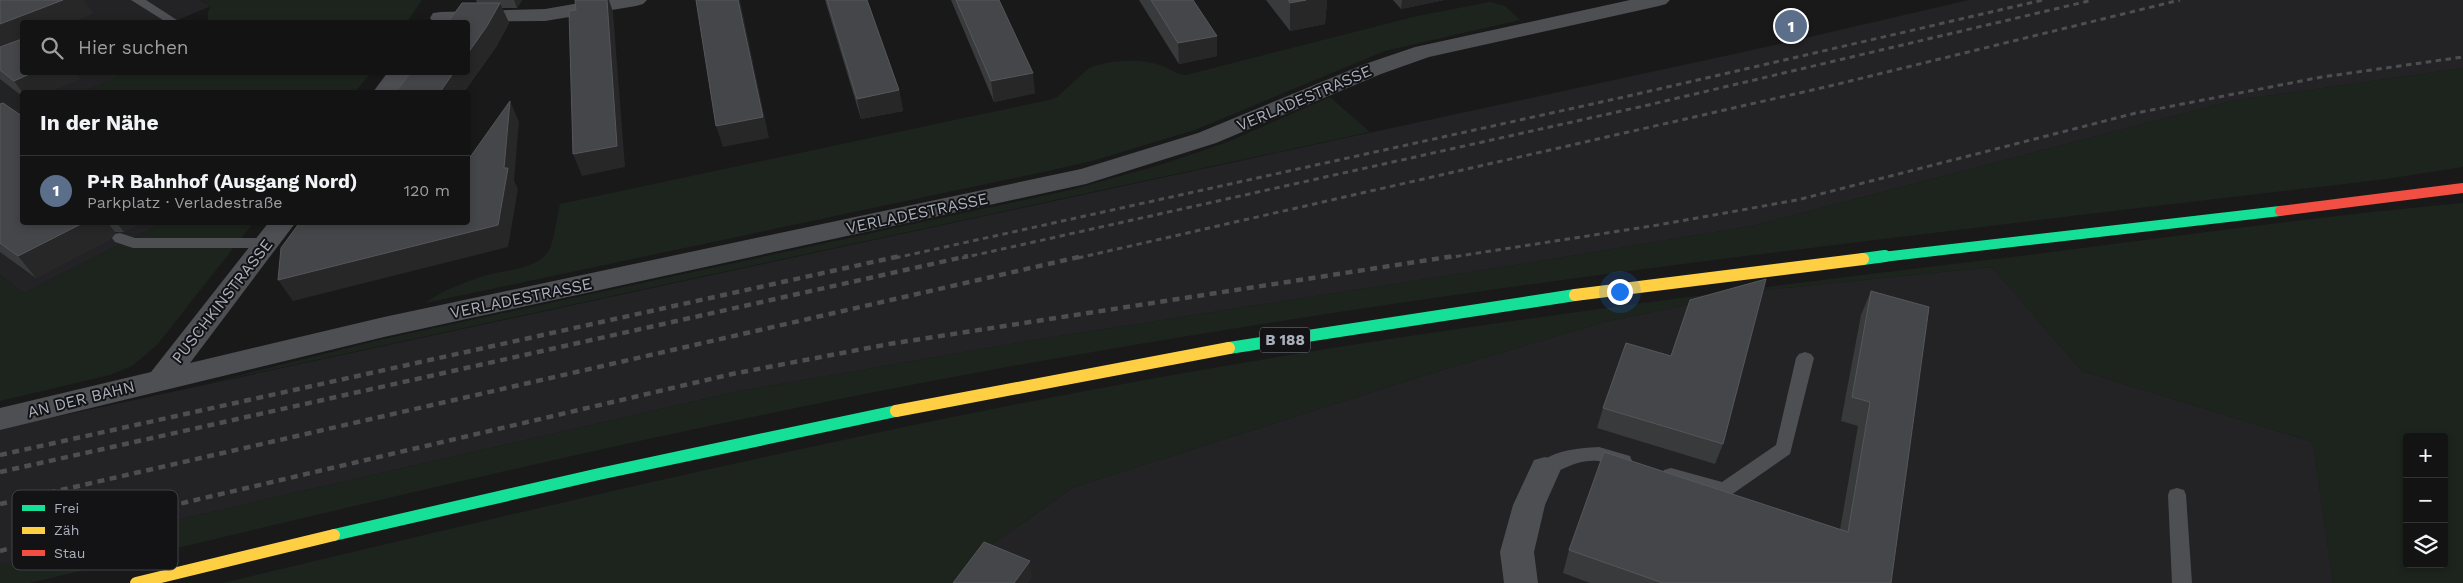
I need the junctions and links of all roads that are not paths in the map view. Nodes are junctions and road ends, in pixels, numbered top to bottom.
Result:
1 (137, 0) edge
2 (452, 0) edge
3 (636, 0) edge
4 (1659, 0) edge
5 (171, 20) edge
6 (439, 20) edge
7 (398, 75) edge
8 (386, 90) edge
9 (2463, 188) edge
10 (275, 233) edge
11 (120, 238) dead end
12 (1805, 358) dead end
13 (162, 379) junction
14 (0, 419) edge
15 (1545, 469) joint
16 (2177, 495) dead end
17 (136, 583) edge
18 (1521, 583) edge
19 (2182, 583) edge

1 - 5 lane
2 - 6 street
3 - 6 street
4 - 13 street, VERLADESTRASSE
7 - 8 street
9 - 17 main road, B 188
10 - 11 lane
10 - 13 street, PUSCHKINSTRASSE
12 - 15 lane
13 - 14 street, AN DER BAHN
15 - 18 street
16 - 19 lane

